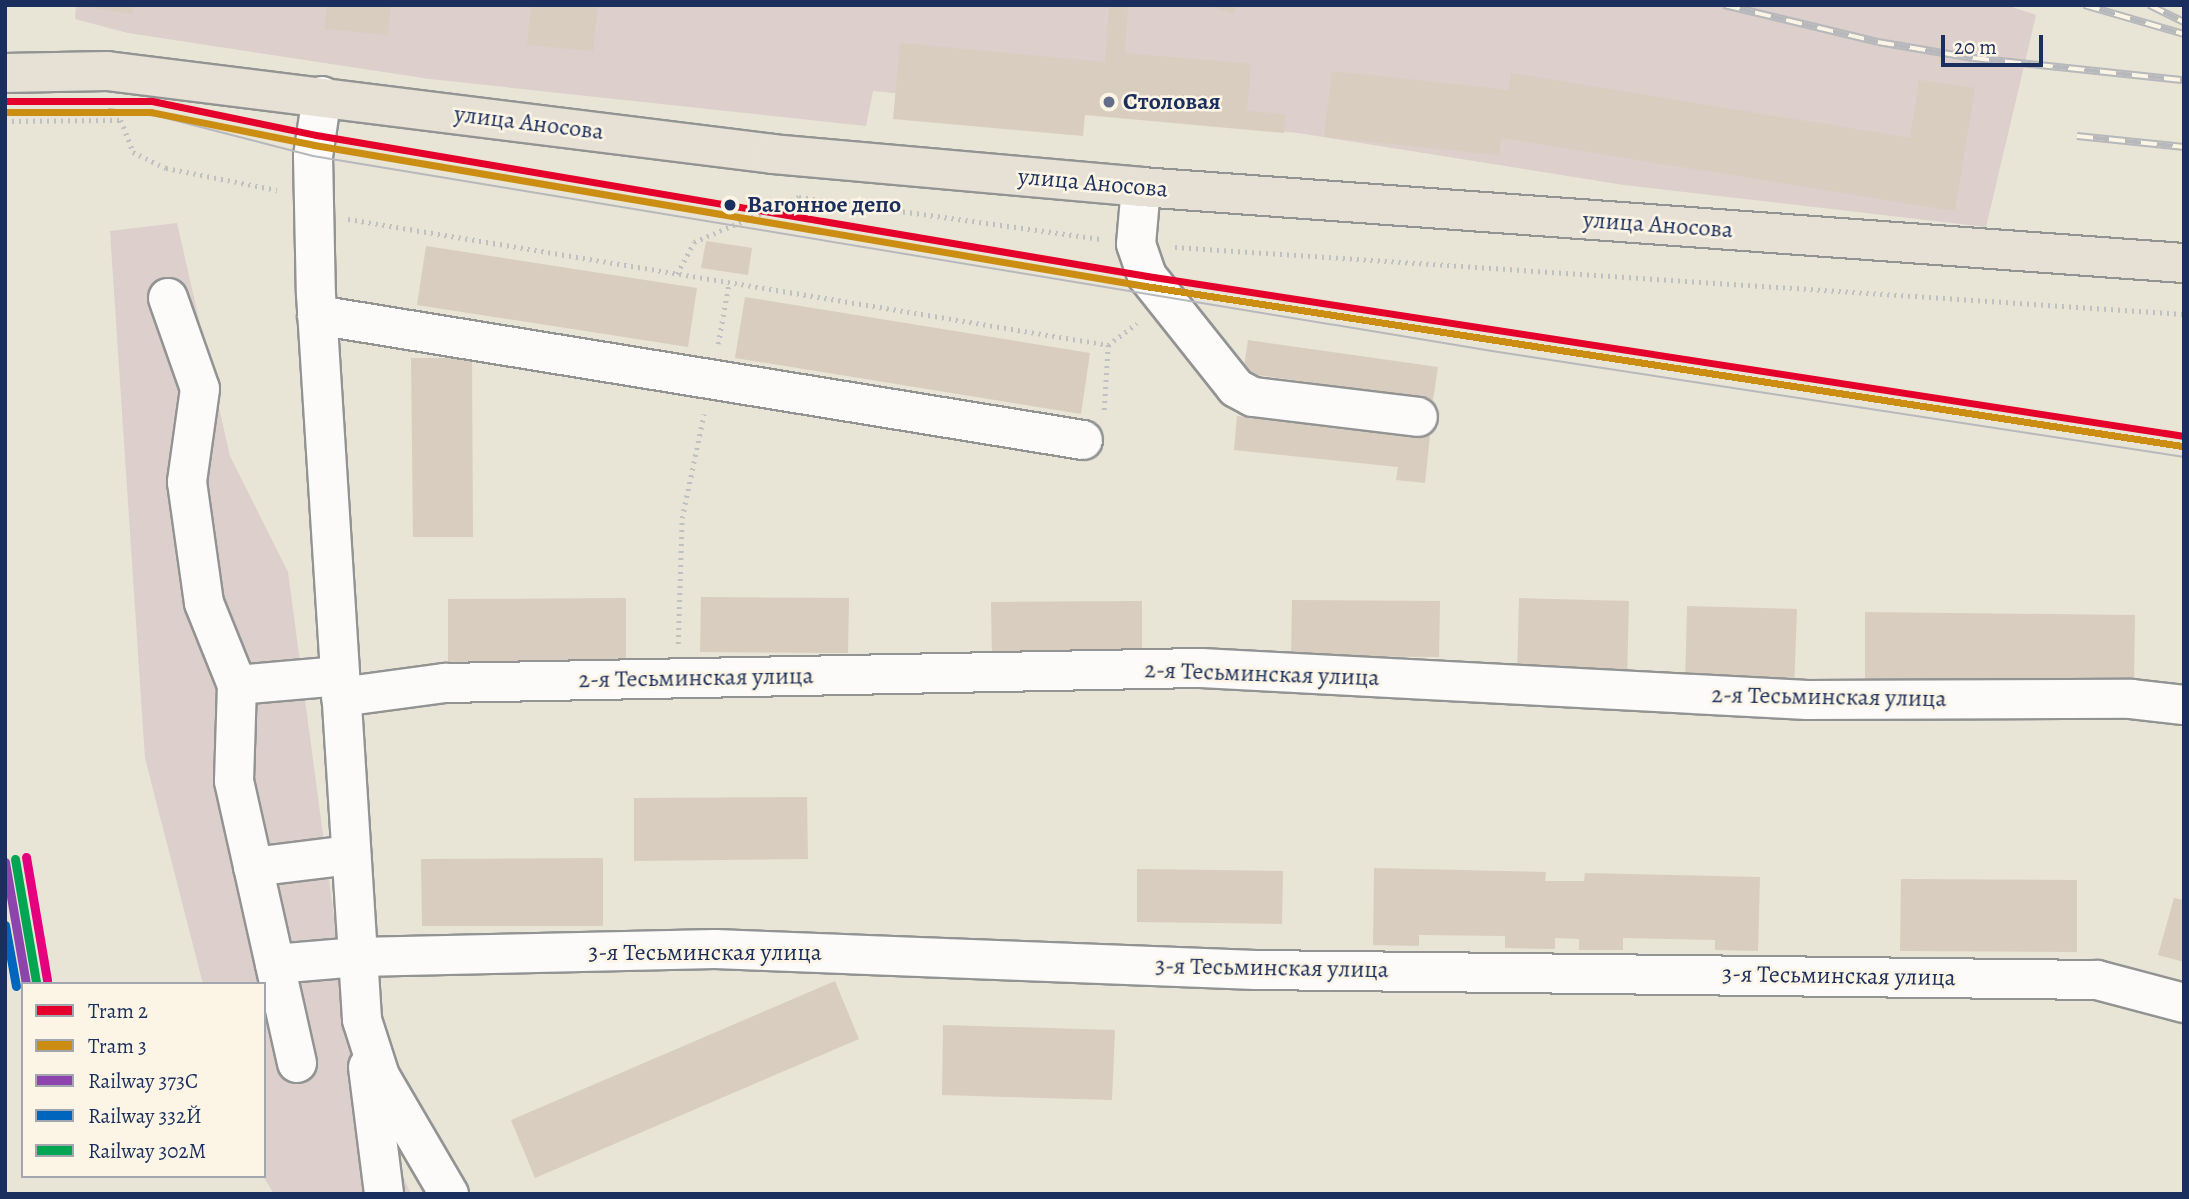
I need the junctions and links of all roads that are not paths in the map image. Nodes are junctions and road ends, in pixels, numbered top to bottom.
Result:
1 (5, 73) edge
2 (322, 96) junction
3 (1141, 187) junction
4 (2184, 263) edge
5 (168, 298) dead end
6 (317, 315) junction
7 (1418, 417) dead end
8 (1083, 440) road end
9 (237, 685) junction
10 (341, 686) junction
11 (2184, 705) edge
12 (351, 855) junction
13 (253, 867) junction
14 (358, 957) junction
15 (275, 964) junction
16 (2184, 1003) edge
17 (362, 1020) junction
18 (297, 1063) dead end
19 (384, 1194) edge
20 (449, 1194) edge

1 - 2 main road, улица Аносова
2 - 3 main road, улица Аносова
2 - 6 street
3 - 4 main road, улица Аносова
3 - 7 street
5 - 9 street
6 - 8 street
6 - 10 street
9 - 10 street, 2-я Тесьминская улица
9 - 13 street
10 - 11 street, 2-я Тесьминская улица
10 - 12 street
12 - 13 street
12 - 14 street
13 - 15 street
14 - 15 street, 3-я Тесьминская улица
14 - 16 street, 3-я Тесьминская улица
14 - 17 street
15 - 18 street
17 - 19 street
17 - 20 street

